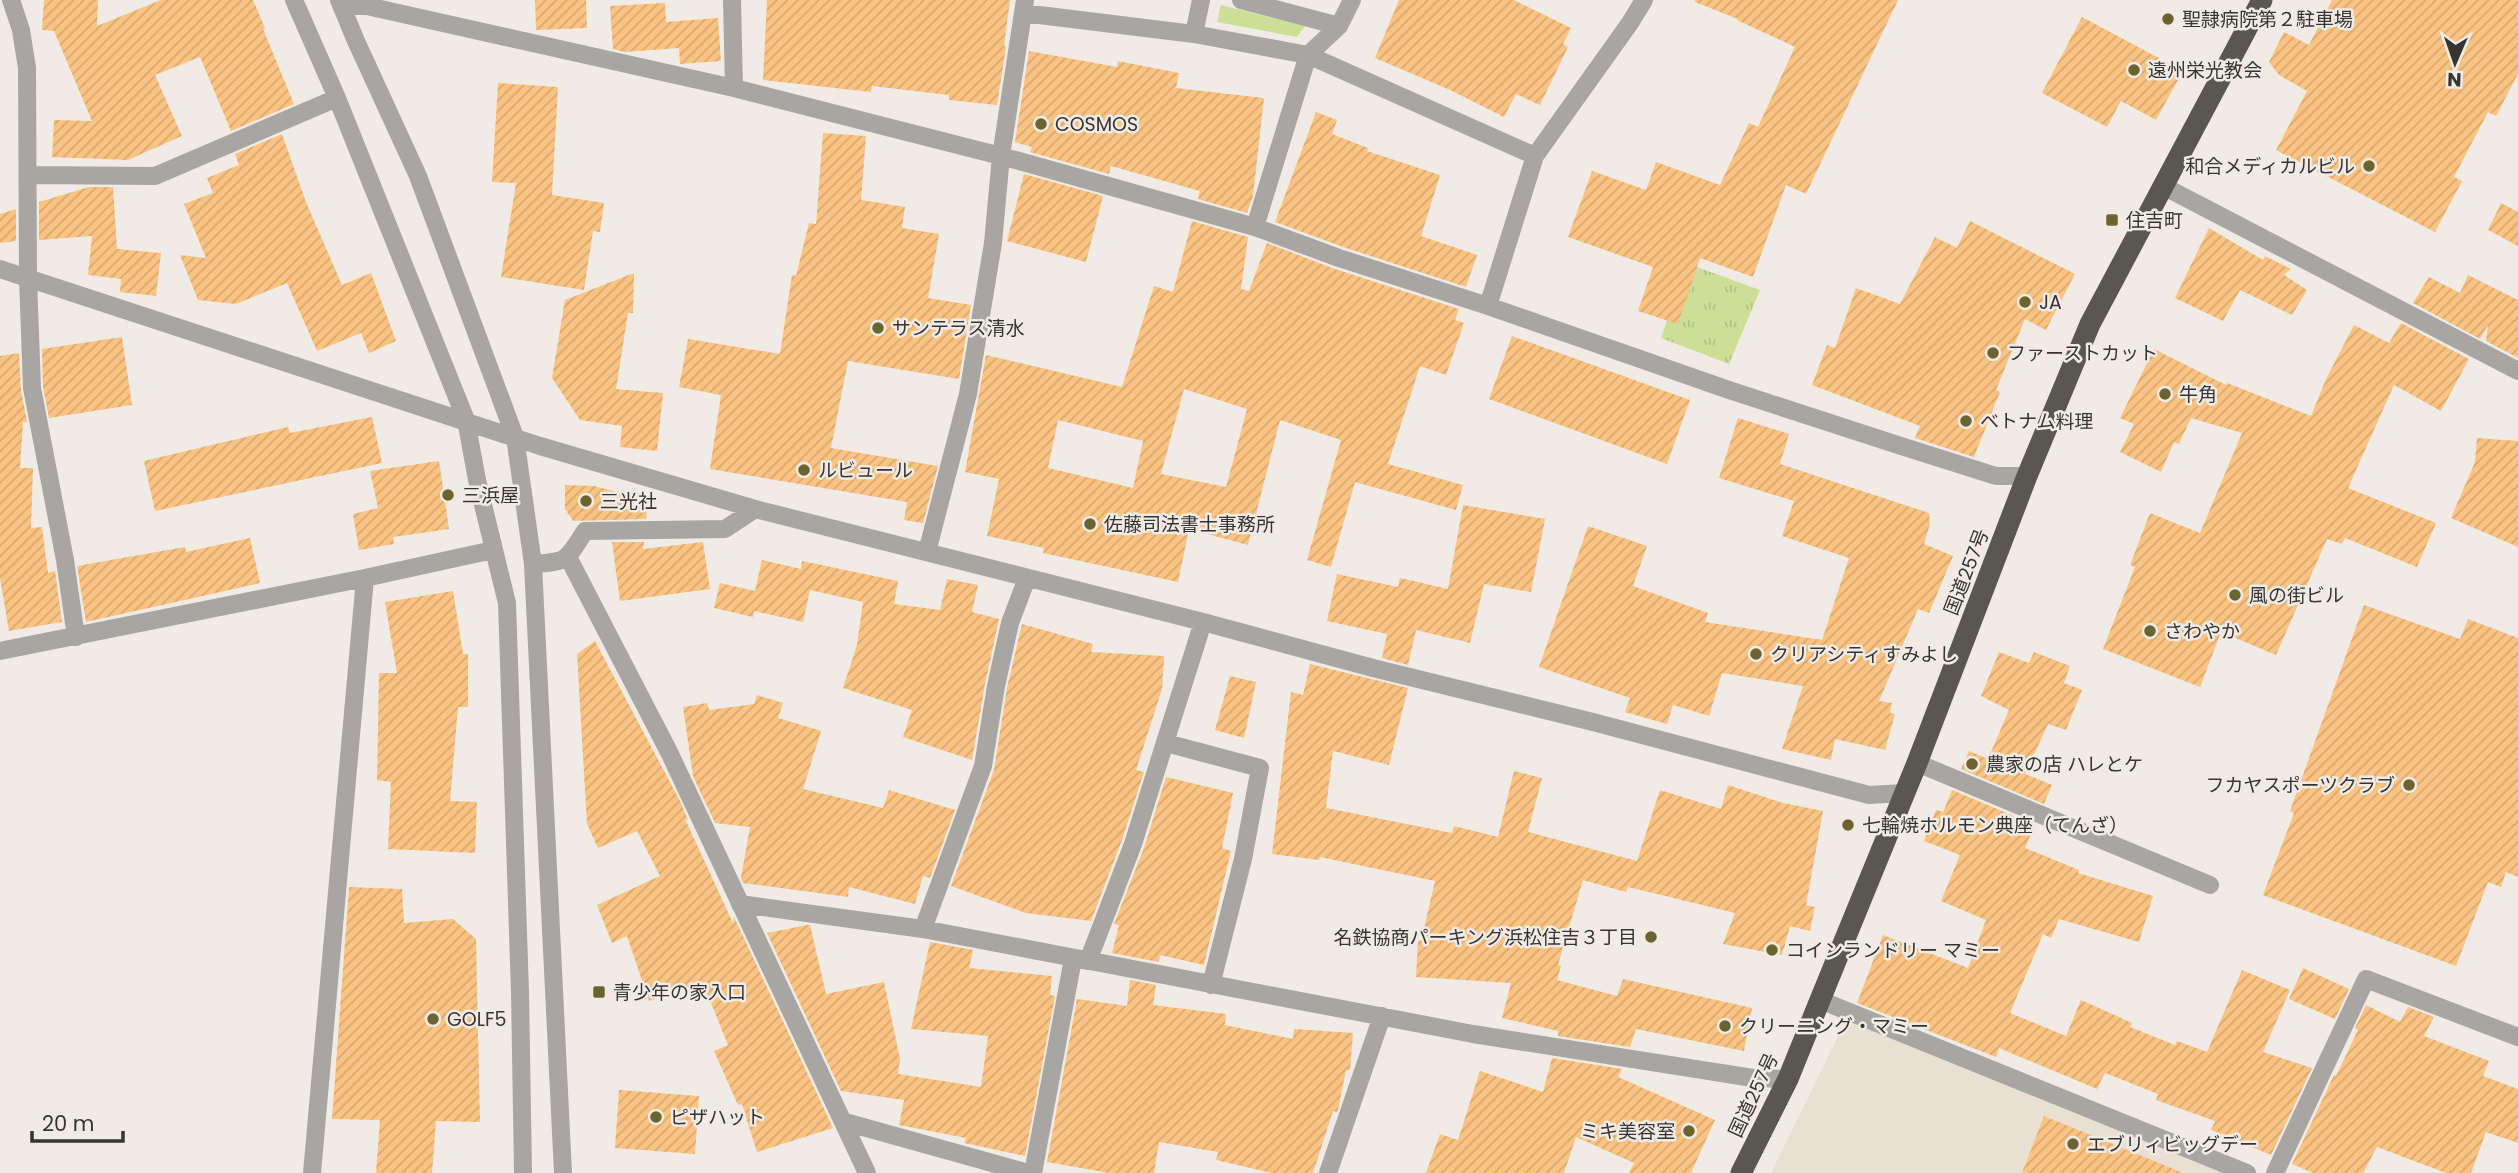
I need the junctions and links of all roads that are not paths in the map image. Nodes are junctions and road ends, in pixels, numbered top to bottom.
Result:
1 (11, 0) edge
2 (17, 0) edge
3 (293, 0) edge
4 (732, 0) edge
5 (1201, 0) edge
6 (1241, 0) edge
7 (1352, 0) edge
8 (1643, 0) edge
9 (2262, 0) edge
10 (341, 3) edge
11 (1024, 7) edge
12 (1339, 26) junction
13 (21, 30) junction
14 (1194, 34) junction
15 (1308, 55) junction
16 (734, 88) junction
17 (337, 98) junction
18 (1001, 156) junction
19 (1535, 156) junction
20 (28, 175) junction
21 (2163, 186) junction
22 (1255, 227) junction
23 (0, 269) edge
24 (28, 278) junction
25 (1488, 306) junction
26 (2518, 371) edge
27 (466, 420) junction
28 (515, 437) junction
29 (2027, 476) junction
30 (755, 509) junction
31 (493, 550) junction
32 (927, 552) junction
33 (568, 557) junction
34 (533, 564) junction
35 (365, 578) junction
36 (1027, 578) junction
37 (1203, 622) junction
38 (76, 637) junction
39 (0, 651) edge
40 (1166, 743) junction
41 (1917, 764) junction
42 (1904, 793) junction
43 (2210, 885) dead end
44 (740, 904) junction
45 (923, 929) junction
46 (1081, 960) junction
47 (1211, 985) junction
48 (1820, 1000) junction
49 (1382, 1017) junction
50 (2518, 1037) edge
51 (1787, 1079) junction
52 (845, 1122) junction
53 (312, 1173) edge
54 (523, 1173) edge
55 (563, 1173) edge
56 (867, 1173) edge
57 (1028, 1173) edge
58 (1033, 1173) edge
59 (1328, 1173) edge
60 (1741, 1173) edge
61 (2247, 1173) edge
62 (2275, 1173) edge

1 - 13 street
2 - 13 street
3 - 17 street
4 - 16 street
5 - 14 street
6 - 12 street
7 - 12 street
8 - 19 street
9 - 21 highway, 国道257号
10 - 16 street
10 - 28 street
11 - 14 street
11 - 18 street
12 - 15 street
13 - 20 street
14 - 15 street
15 - 19 street
15 - 22 street
16 - 18 street
17 - 20 street
17 - 27 street
18 - 22 street
18 - 32 street
19 - 25 street
20 - 24 street
21 - 26 street
21 - 29 highway, 国道257号
22 - 25 street
23 - 24 street
24 - 27 street
24 - 38 street
25 - 29 street
27 - 28 street
27 - 31 street
28 - 30 street
28 - 34 street
29 - 41 highway, 国道257号
30 - 32 street
30 - 33 street
31 - 35 street
31 - 54 street
32 - 36 street
33 - 34 street
33 - 44 street
34 - 55 street
35 - 38 street
35 - 53 street
36 - 37 street
36 - 45 street
37 - 40 street
37 - 42 street
38 - 39 street
40 - 46 street
40 - 47 street
41 - 42 highway, 国道257号
41 - 43 street
42 - 48 highway, 国道257号
44 - 45 street
44 - 52 street
45 - 46 street
46 - 47 street
46 - 58 street
47 - 49 street
48 - 51 highway, 国道257号
48 - 61 street
49 - 51 street
49 - 59 street
50 - 62 street
51 - 60 highway, 国道257号
52 - 56 street
52 - 57 street

